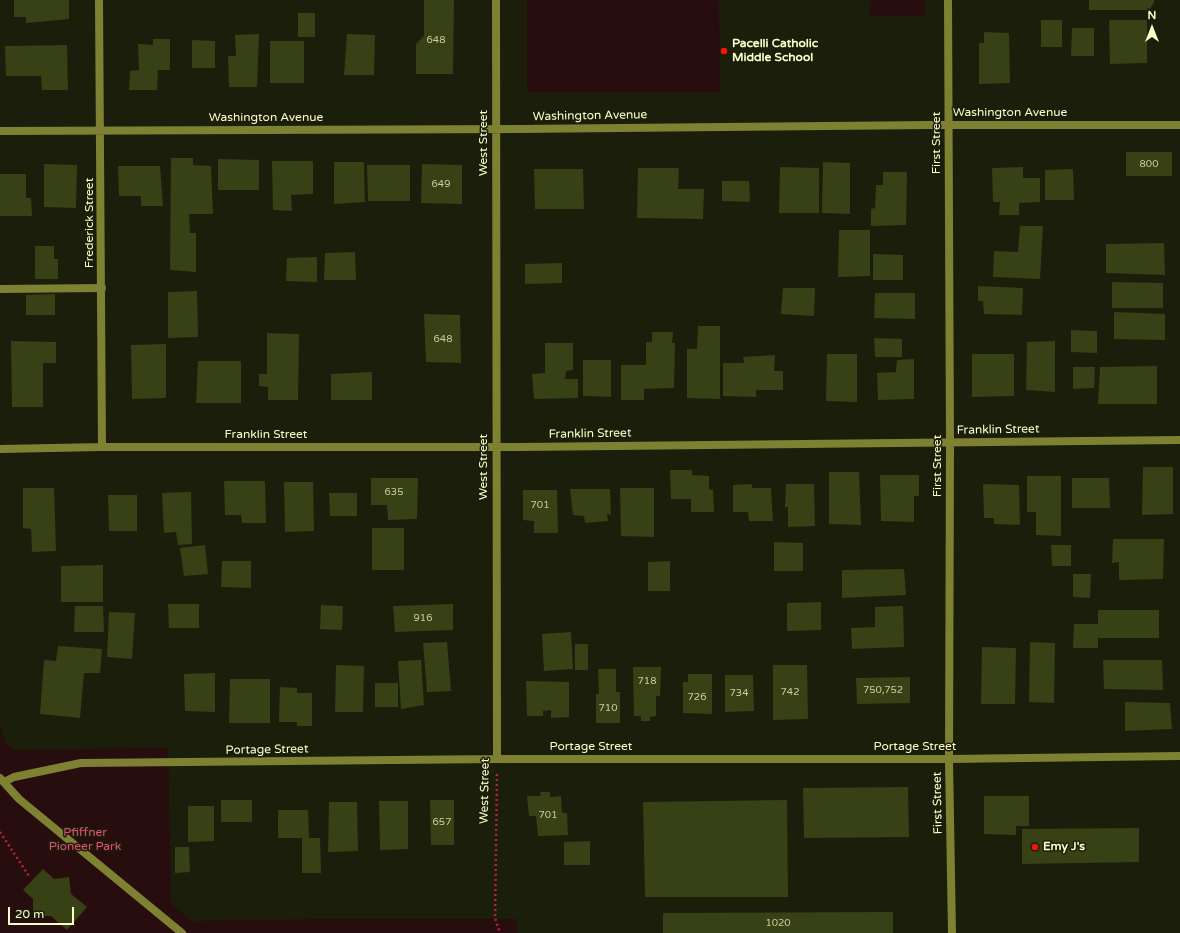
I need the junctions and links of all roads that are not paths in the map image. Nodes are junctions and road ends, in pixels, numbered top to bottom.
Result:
1 (99, 0) edge
2 (496, 0) edge
3 (948, 0) edge
4 (948, 124) junction
5 (1180, 124) edge
6 (496, 129) junction
7 (0, 131) edge
8 (101, 131) junction
9 (102, 288) junction
10 (0, 289) edge
11 (1180, 440) edge
12 (950, 442) junction
13 (102, 446) junction
14 (496, 446) junction
15 (0, 449) edge
16 (1180, 756) edge
17 (497, 759) junction
18 (948, 759) junction
19 (2, 780) edge
20 (182, 933) edge
21 (952, 933) edge

1 - 8 street, Frederick Street
2 - 6 street, West Street
3 - 4 street, First Street
4 - 5 street, Washington Avenue
4 - 6 street, Washington Avenue
4 - 12 street, First Street
6 - 8 street, Washington Avenue
6 - 14 street, West Street
7 - 8 street, Washington Avenue
8 - 9 street, Frederick Street
9 - 10 street
9 - 13 street, Frederick Street
11 - 12 street, Franklin Street
12 - 14 street, Franklin Street
12 - 18 street, First Street
13 - 14 street, Franklin Street
13 - 15 street, Franklin Street
14 - 17 street, West Street
16 - 18 street, Portage Street
17 - 18 street, Portage Street
17 - 19 street, Portage Street
18 - 21 street, First Street
19 - 20 street

